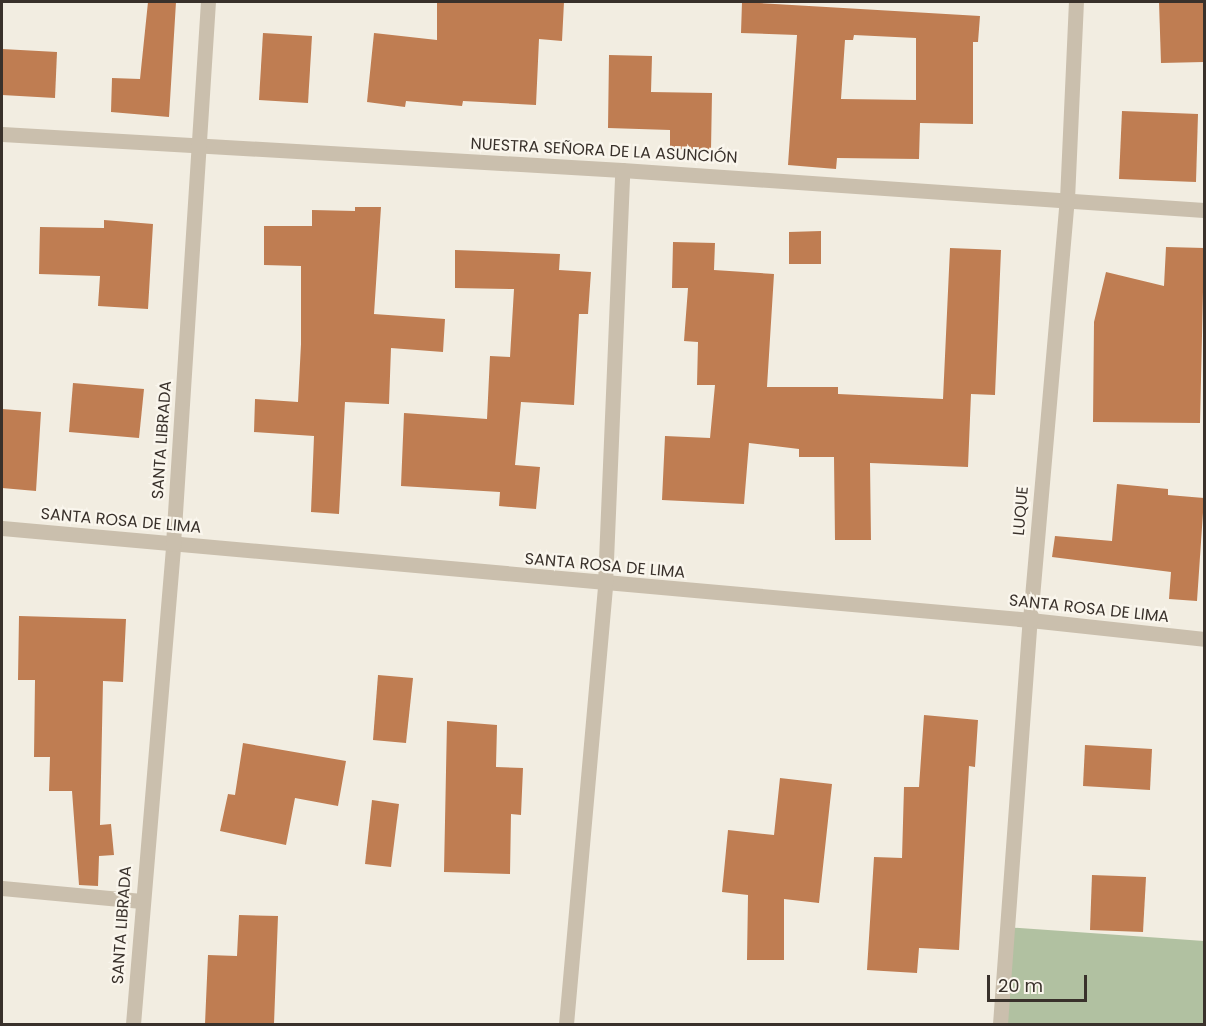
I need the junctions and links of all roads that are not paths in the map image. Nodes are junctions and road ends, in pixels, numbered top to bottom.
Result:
1 (208, 2) edge
2 (1076, 2) edge
3 (2, 134) edge
4 (199, 146) junction
5 (622, 170) junction
6 (1067, 199) junction
7 (1204, 210) edge
8 (2, 528) edge
9 (173, 544) junction
10 (605, 584) junction
11 (1030, 620) junction
12 (1204, 639) edge
13 (2, 888) edge
14 (141, 901) junction
15 (133, 1024) edge
16 (566, 1024) edge
17 (1000, 1024) edge

1 - 4 street, SANTA LIBRADA
2 - 6 street, LUQUE
3 - 4 street, NUESTRA SEÑORA DE LA ASUNCIÓN
4 - 5 street, NUESTRA SEÑORA DE LA ASUNCIÓN
4 - 9 street, SANTA LIBRADA
5 - 6 street, NUESTRA SEÑORA DE LA ASUNCIÓN
5 - 10 street
6 - 7 street, NUESTRA SEÑORA DE LA ASUNCIÓN
6 - 11 street, LUQUE
8 - 9 street, SANTA ROSA DE LIMA
9 - 10 street, SANTA ROSA DE LIMA
9 - 14 street, SANTA LIBRADA
10 - 11 street, SANTA ROSA DE LIMA
10 - 16 street
11 - 12 street, SANTA ROSA DE LIMA
11 - 17 street, LUQUE
13 - 14 street
14 - 15 street, SANTA LIBRADA

